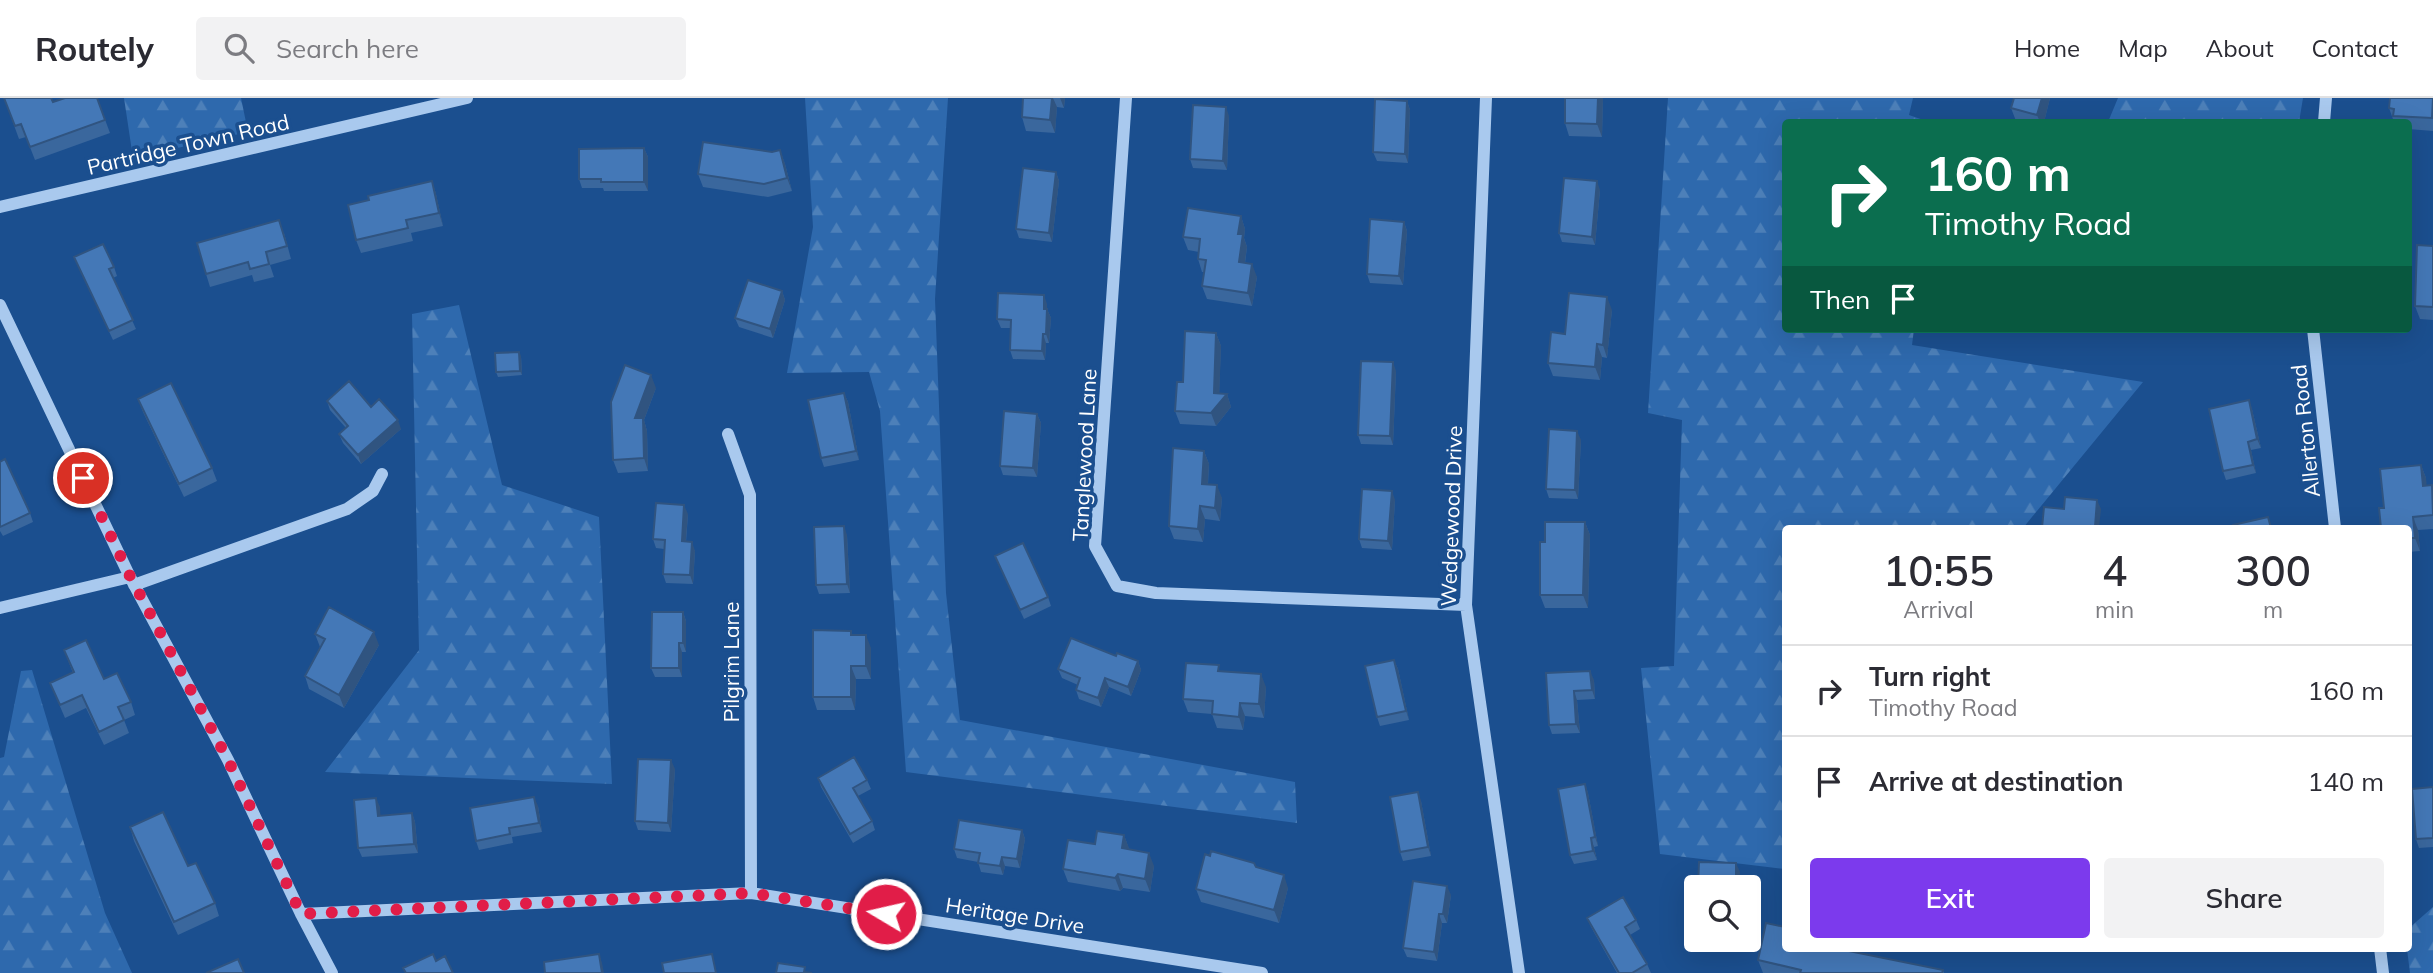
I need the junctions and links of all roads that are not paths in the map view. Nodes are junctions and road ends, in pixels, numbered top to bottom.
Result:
1 (467, 98) edge
2 (1126, 98) edge
3 (1486, 98) edge
4 (2326, 98) edge
5 (2324, 119) edge
6 (0, 208) edge
7 (0, 305) edge
8 (2313, 333) edge
9 (728, 434) dead end
10 (382, 474) dead end
11 (2335, 525) edge
12 (132, 581) junction
13 (1466, 606) junction
14 (0, 608) edge
15 (751, 893) junction
16 (301, 914) junction
17 (2380, 952) edge
18 (332, 973) edge
19 (1262, 973) edge
20 (1519, 973) edge
21 (2383, 973) edge

1 - 6 street, Partridge Town Road
2 - 13 street, Tanglewood Lane
3 - 13 street, Wedgewood Drive
4 - 5 street
7 - 12 street
8 - 11 street, Allerton Road
9 - 15 street, Pilgrim Lane
10 - 12 street
12 - 14 street
12 - 16 street
13 - 20 street, Wedgewood Drive
15 - 16 street, Heritage Drive
15 - 19 street, Heritage Drive
16 - 18 street
17 - 21 street

